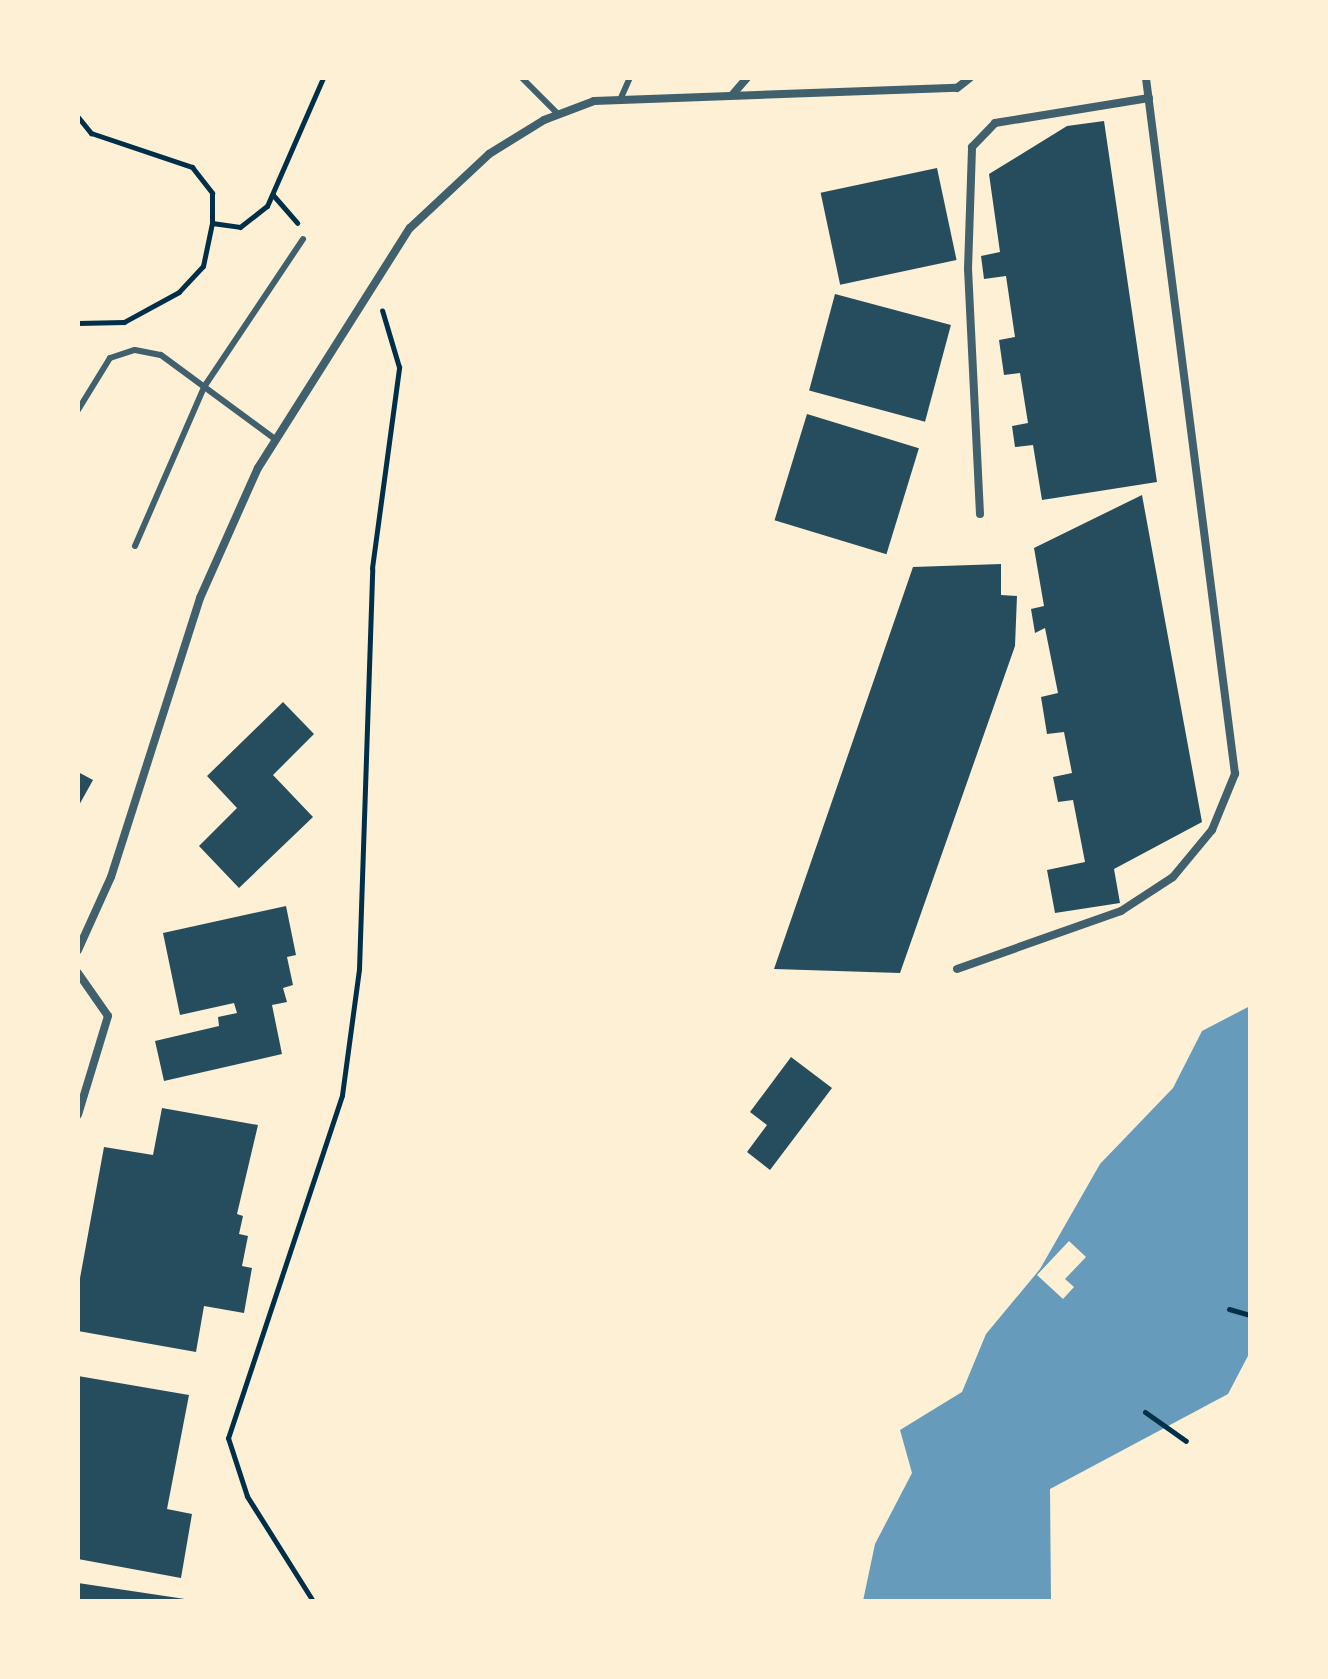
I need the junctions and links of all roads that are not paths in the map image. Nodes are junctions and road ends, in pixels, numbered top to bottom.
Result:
1 (522, 78) edge
2 (630, 78) edge
3 (747, 78) edge
4 (970, 78) edge
5 (1146, 78) edge
6 (733, 94) junction
7 (1149, 98) junction
8 (620, 100) junction
9 (558, 114) junction
10 (303, 239) road end
11 (204, 387) junction
12 (78, 410) edge
13 (275, 439) junction
14 (980, 514) dead end
15 (135, 546) dead end
16 (78, 950) edge
17 (957, 969) dead end
18 (78, 973) edge
19 (78, 1115) edge

1 - 9 lane
2 - 8 lane
3 - 6 street
4 - 6 street
5 - 7 street
6 - 8 street
7 - 14 street
7 - 17 street
8 - 9 street
9 - 13 street
10 - 11 lane
11 - 12 lane
11 - 13 lane
11 - 15 lane
13 - 16 street
18 - 19 street

